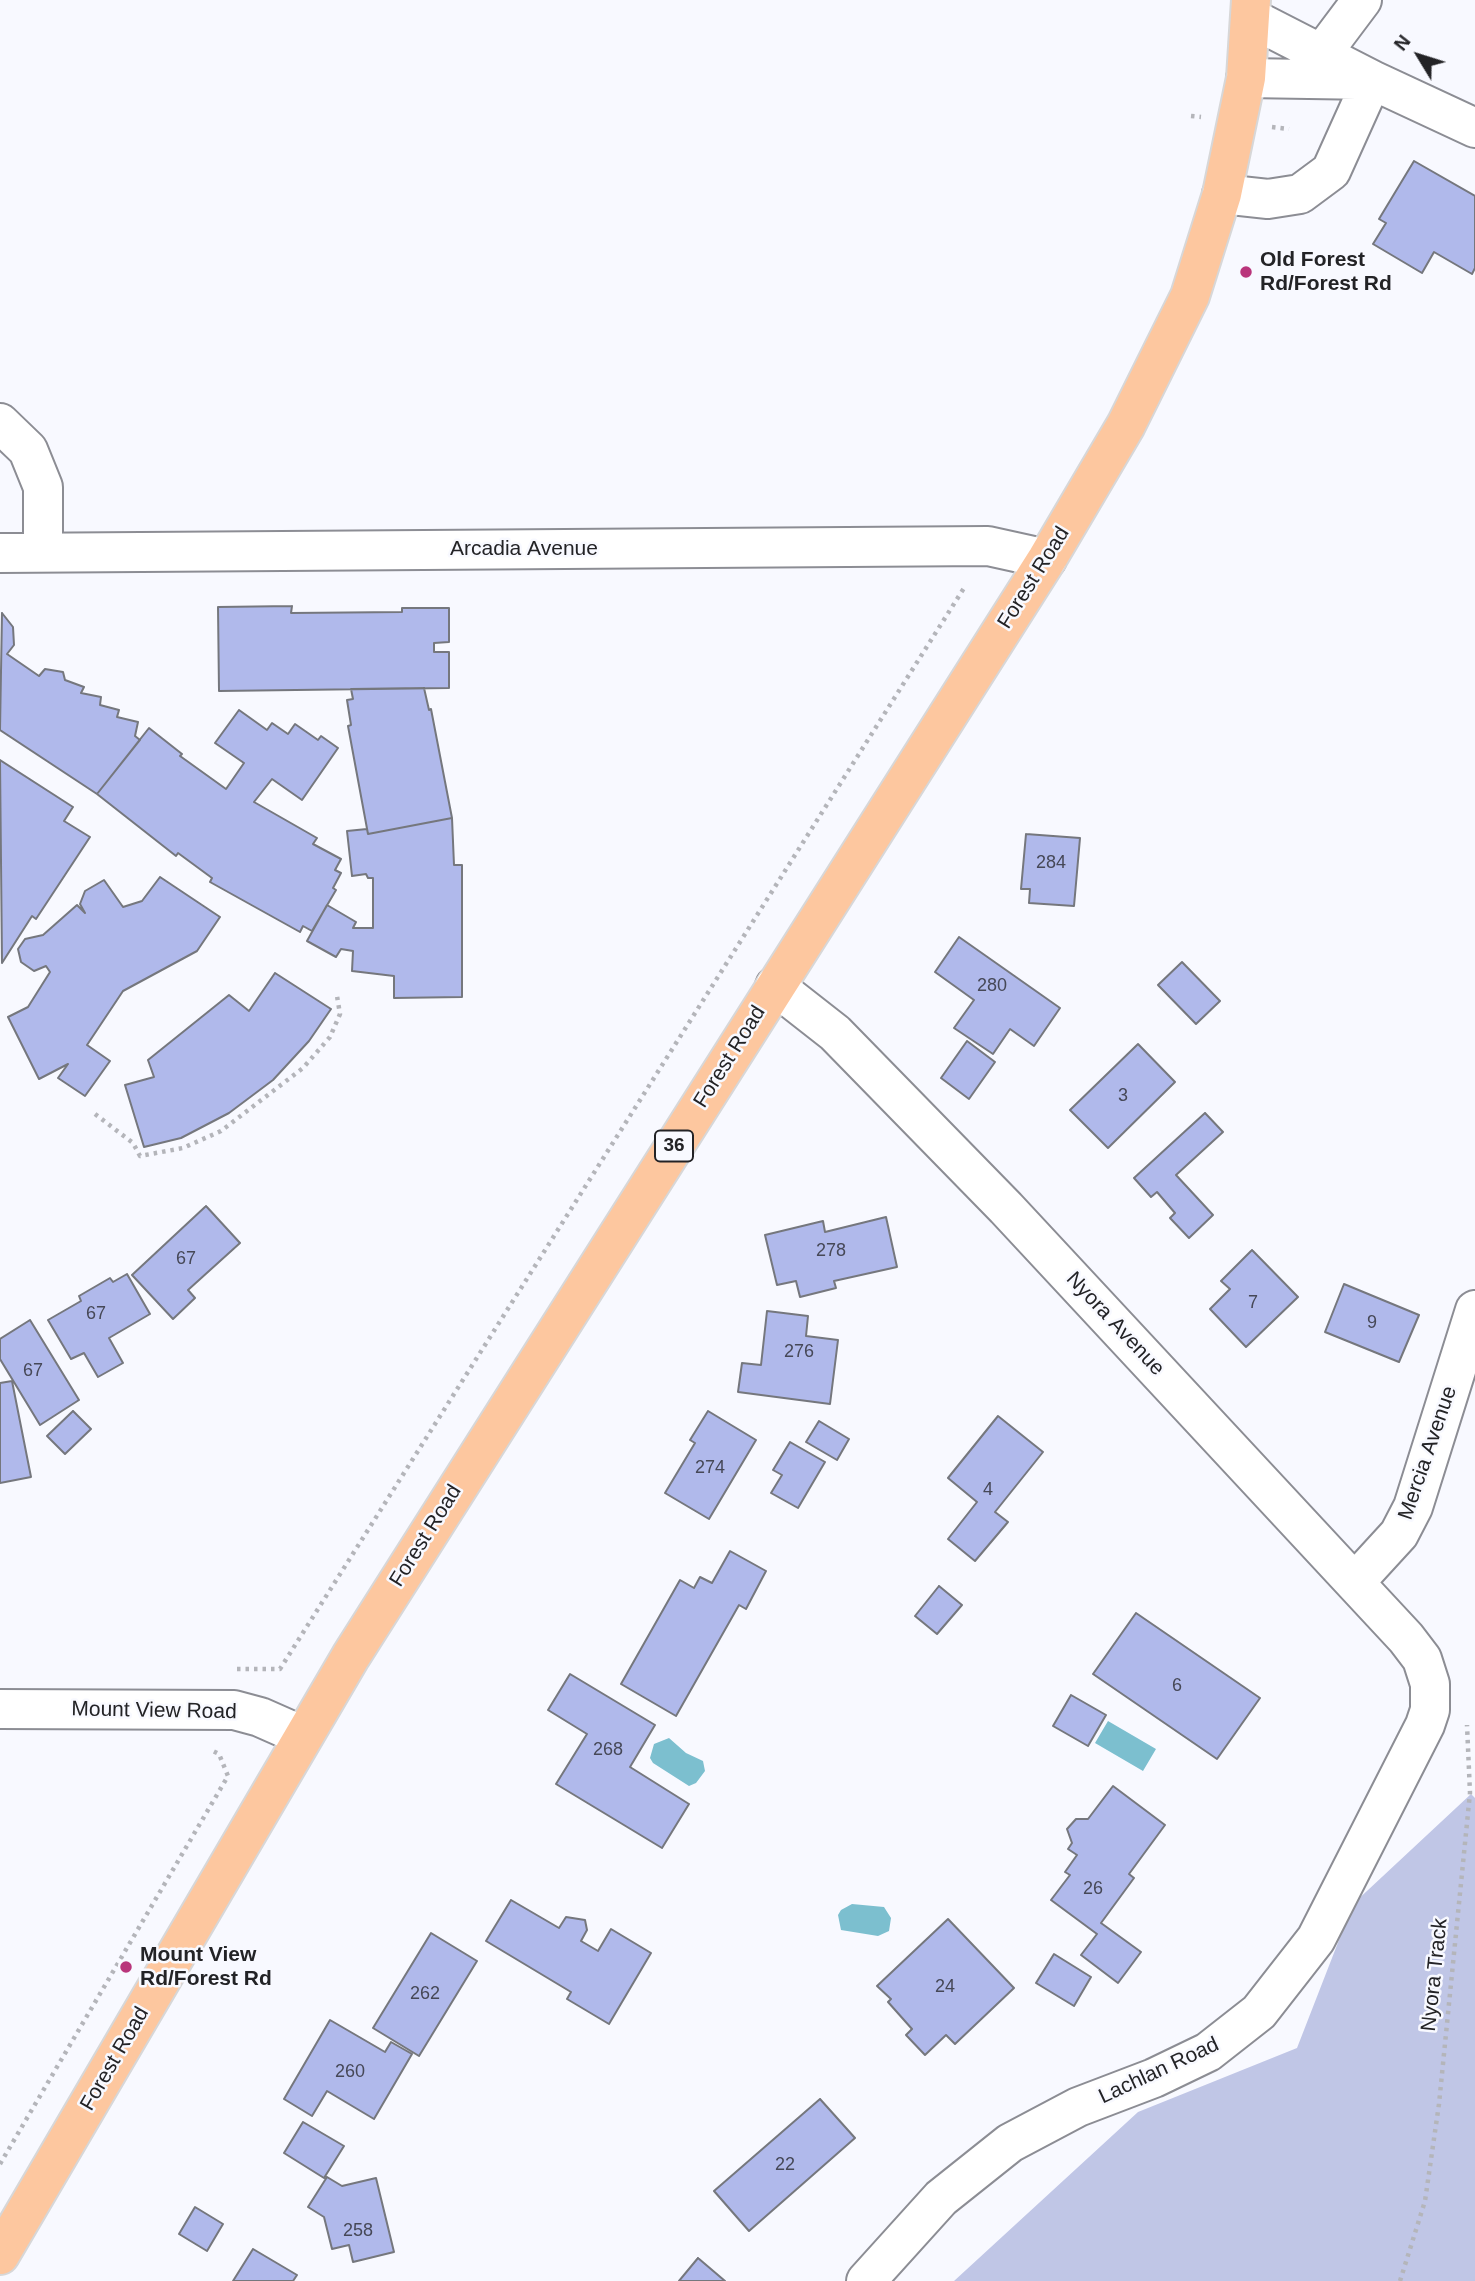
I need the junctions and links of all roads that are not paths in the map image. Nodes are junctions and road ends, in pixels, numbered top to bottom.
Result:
1 (1362, 0) edge
2 (1251, 9) edge
3 (1323, 52) junction
4 (1246, 78) junction
5 (1372, 80) junction
6 (1475, 128) edge
7 (1222, 194) junction
8 (0, 423) edge
9 (43, 552) junction
10 (0, 553) edge
11 (1047, 559) junction
12 (775, 986) junction
13 (1475, 1310) edge
14 (1355, 1582) junction
15 (1430, 1684) joint
16 (0, 1709) edge
17 (303, 1736) junction
18 (0, 2255) edge
19 (866, 2281) edge

1 - 3 street
2 - 3 street
2 - 4 main road, Forest Road / 36
3 - 5 street
4 - 5 street
4 - 7 main road, Forest Road / 36
5 - 6 street
5 - 7 street
7 - 11 main road, Forest Road / 36
8 - 9 street
9 - 10 street, Arcadia Avenue
9 - 11 street, Arcadia Avenue
11 - 12 main road, Forest Road / 36
12 - 14 street, Nyora Avenue
12 - 17 main road, Forest Road / 36
13 - 14 street, Mercia Avenue
14 - 15 street, Nyora Avenue
15 - 19 street, Lachlan Road
16 - 17 street, Mount View Road
17 - 18 main road, Forest Road / 36

